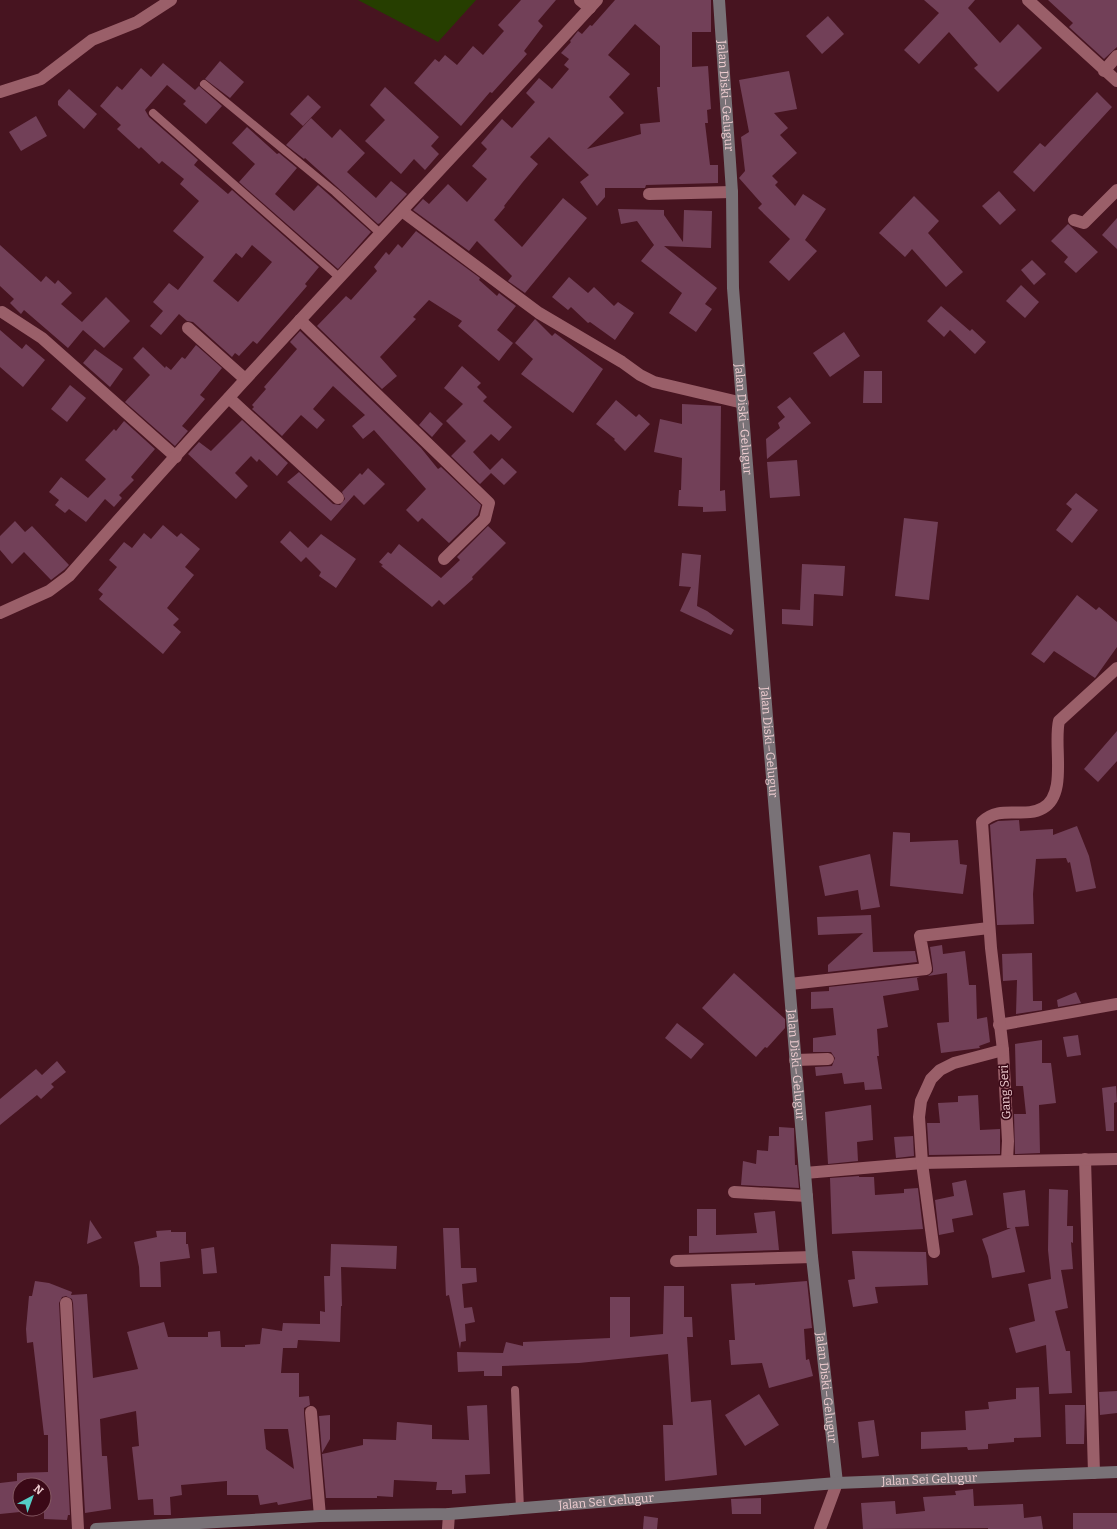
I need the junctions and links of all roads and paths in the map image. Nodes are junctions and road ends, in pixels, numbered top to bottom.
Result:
1 (171, 0) edge
2 (580, 0) edge
3 (719, 0) edge
4 (1028, 0) edge
5 (594, 4) edge
6 (1117, 56) edge
7 (1104, 71) junction
8 (1117, 82) edge
9 (204, 84) dead end
10 (0, 92) edge
11 (153, 113) dead end
12 (1117, 190) edge
13 (732, 192) junction
14 (649, 194) dead end
15 (402, 211) junction
16 (1074, 220) dead end
17 (381, 234) junction
18 (340, 278) junction
19 (2, 312) dead end
20 (300, 320) junction
21 (188, 328) dead end
22 (244, 379) junction
23 (229, 398) junction
24 (743, 403) junction
25 (176, 457) junction
26 (338, 498) dead end
27 (444, 559) dead end
28 (0, 613) edge
29 (1117, 668) edge
30 (990, 928) junction
31 (790, 984) junction
32 (1117, 1004) edge
33 (999, 1025) junction
34 (1003, 1050) junction
35 (828, 1058) dead end
36 (795, 1060) junction
37 (1085, 1159) junction
38 (1117, 1159) edge
39 (1006, 1161) junction
40 (922, 1163) junction
41 (805, 1173) junction
42 (734, 1192) dead end
43 (807, 1196) junction
44 (934, 1252) dead end
45 (812, 1257) junction
46 (676, 1261) dead end
47 (66, 1303) dead end
48 (515, 1390) dead end
49 (311, 1412) dead end
50 (1117, 1472) edge
51 (1094, 1473) junction
52 (837, 1483) junction
53 (520, 1509) junction
54 (449, 1514) junction
55 (320, 1516) junction
56 (78, 1529) edge
57 (96, 1529) edge
58 (448, 1529) edge
59 (820, 1529) edge

1 - 10 street
2 - 5 street
3 - 13 main road, Jalan Diski–Gelugur
4 - 7 street
5 - 15 street
6 - 7 street
7 - 8 street
9 - 17 lane
11 - 18 lane
12 - 16 street
13 - 14 street
13 - 24 main road, Jalan Diski–Gelugur
15 - 17 street
15 - 24 street
17 - 18 street
18 - 20 street
19 - 25 street
20 - 22 street
20 - 27 street
21 - 22 street
22 - 23 street
23 - 25 street
23 - 26 street
24 - 31 main road, Jalan Diski–Gelugur
25 - 28 street
29 - 30 street, Gang Seri
30 - 31 street
30 - 33 street, Gang Seri
31 - 36 main road, Jalan Diski–Gelugur
32 - 33 street
33 - 34 street, Gang Seri
34 - 39 street, Gang Seri
34 - 40 street
35 - 36 street
36 - 41 main road, Jalan Diski–Gelugur
37 - 38 street
37 - 39 street
37 - 51 street
39 - 40 street
40 - 41 street
40 - 44 street
41 - 43 main road, Jalan Diski–Gelugur
42 - 43 street
43 - 45 main road, Jalan Diski–Gelugur
45 - 46 street
45 - 52 main road, Jalan Diski–Gelugur
47 - 56 street
48 - 53 lane
49 - 55 street
50 - 51 main road, Jalan Sei Gelugur
51 - 52 main road, Jalan Sei Gelugur
52 - 53 main road, Jalan Sei Gelugur
52 - 59 street
53 - 54 main road, Jalan Sei Gelugur
54 - 55 main road, Jalan Sei Gelugur
54 - 58 street
55 - 57 main road, Jalan Sei Gelugur

